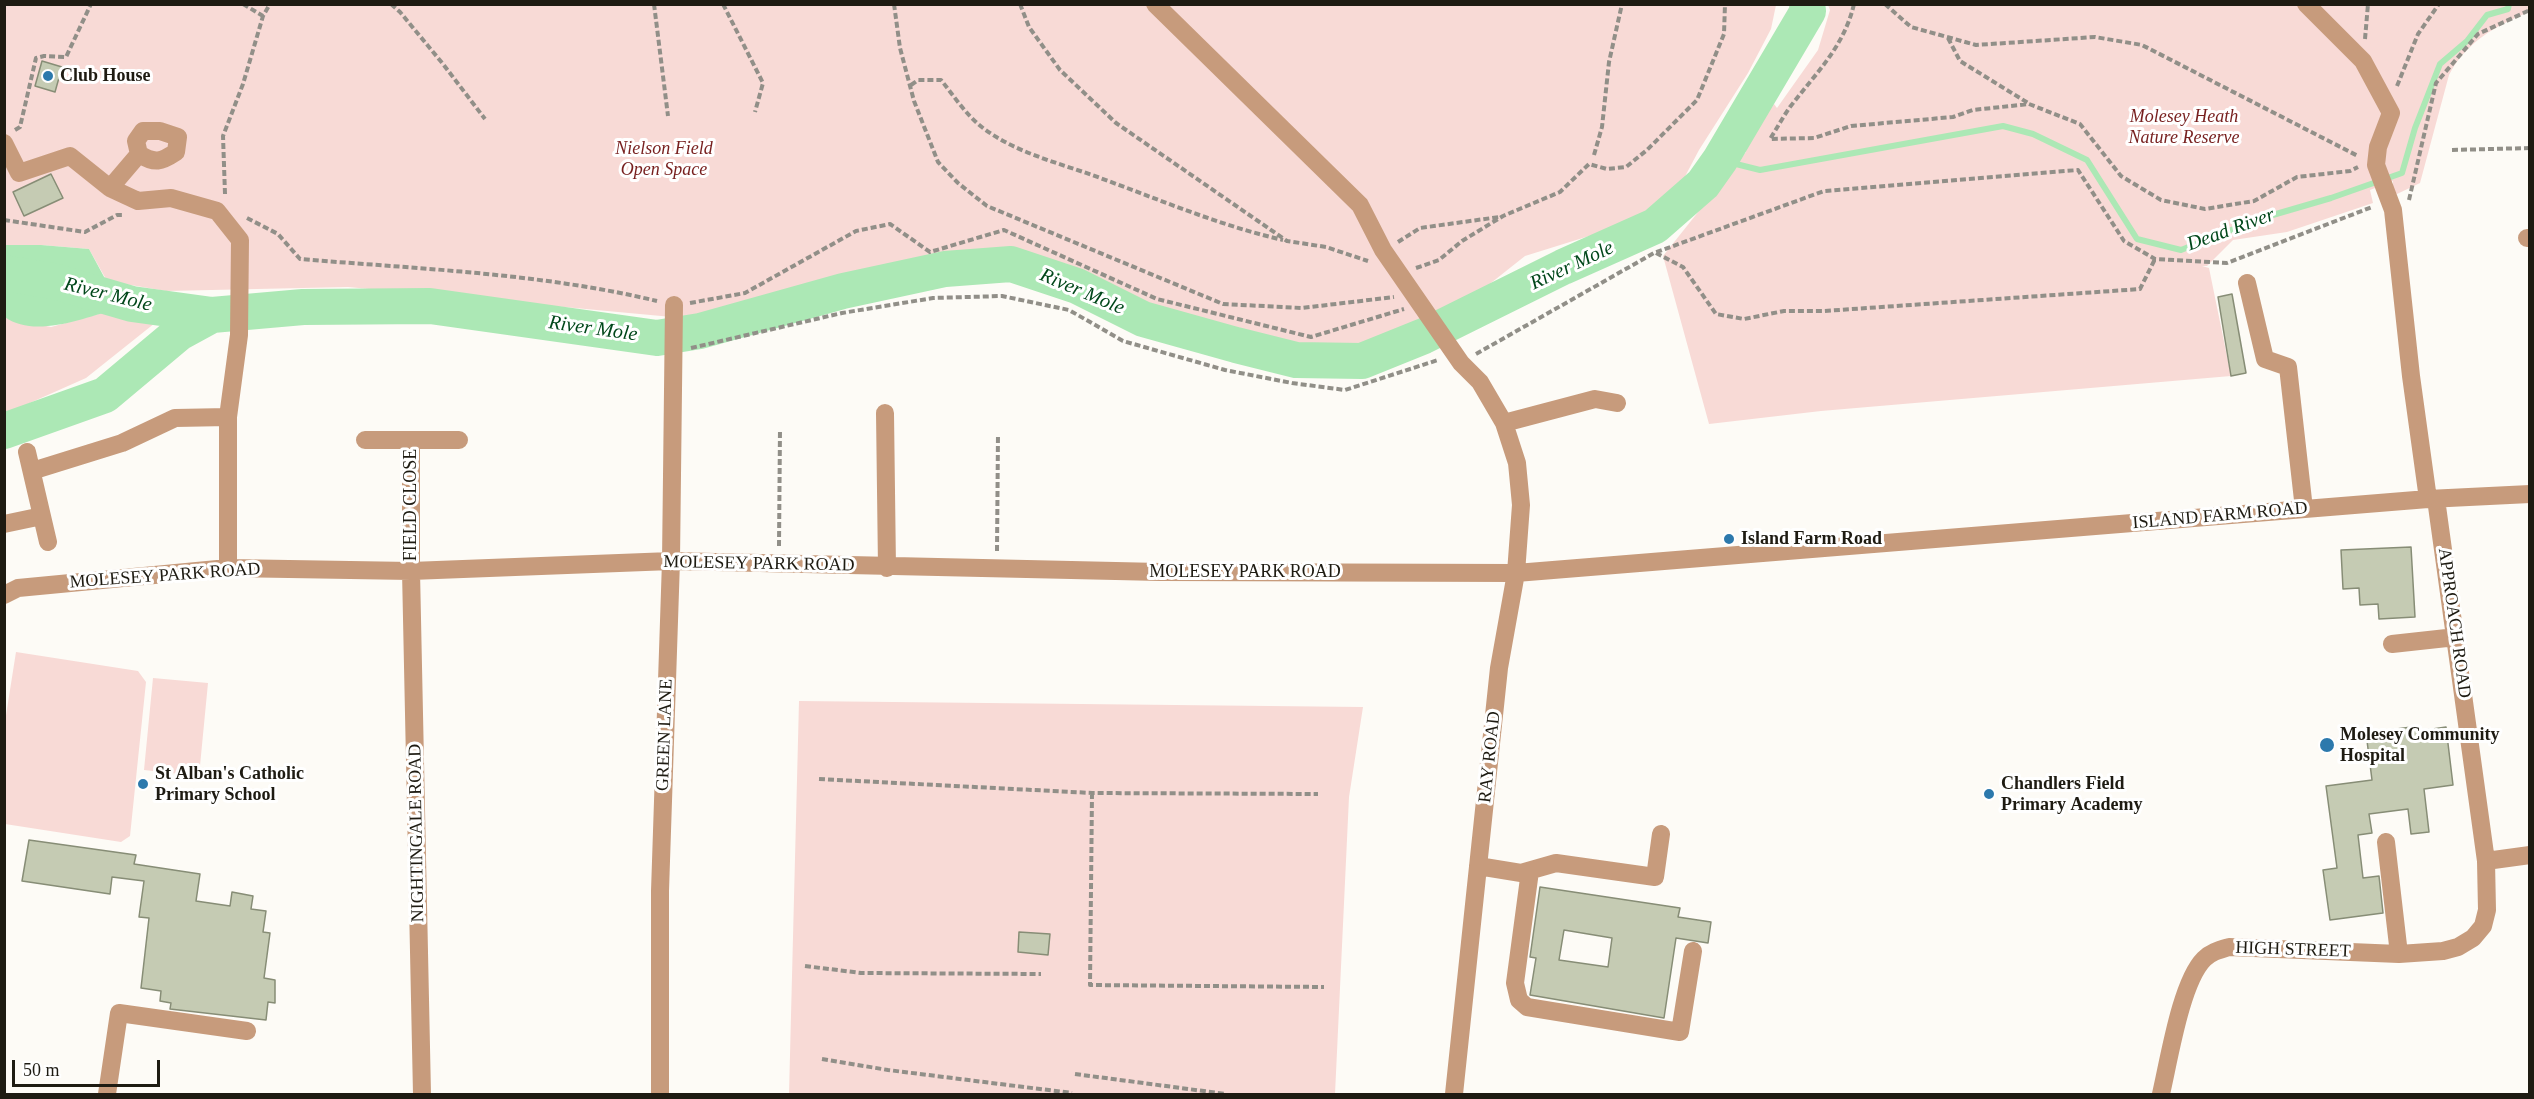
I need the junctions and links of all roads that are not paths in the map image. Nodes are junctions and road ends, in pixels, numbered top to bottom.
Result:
1 (1155, 4) edge
2 (2306, 4) edge
3 (8, 137) edge
4 (139, 154) dead end
5 (12, 174) edge
6 (110, 188) junction
7 (2247, 283) dead end
8 (673, 311) road end
9 (1617, 403) dead end
10 (885, 413) dead end
11 (228, 417) junction
12 (1504, 423) junction
13 (365, 440) dead end
14 (411, 440) junction
15 (459, 440) dead end
16 (27, 452) dead end
17 (32, 471) junction
18 (2529, 494) edge
19 (2432, 499) junction
20 (2304, 509) junction
21 (42, 516) junction
22 (4, 524) edge
23 (48, 542) dead end
24 (670, 561) junction
25 (228, 568) junction
26 (887, 568) junction
27 (411, 571) junction
28 (1516, 573) junction
29 (4, 595) edge
30 (2456, 637) junction
31 (2392, 644) dead end
32 (1661, 834) dead end
33 (2386, 842) dead end
34 (2529, 855) edge
35 (2486, 861) junction
36 (1478, 866) junction
37 (1530, 871) junction
38 (2483, 926) joint
39 (1693, 951) dead end
40 (2399, 954) junction
41 (247, 1031) dead end
42 (107, 1095) edge
43 (422, 1095) edge
44 (660, 1095) edge
45 (1454, 1095) edge
46 (2161, 1095) edge

1 - 12 street, RAY ROAD
2 - 19 street, APPROACH ROAD
3 - 5 street
4 - 6 street
5 - 6 street
6 - 11 street
7 - 20 street
8 - 24 street, GREEN LANE
9 - 12 street
10 - 26 street
11 - 17 street
11 - 25 street
12 - 28 street, RAY ROAD
13 - 14 street, FIELD CLOSE
14 - 15 street, FIELD CLOSE
14 - 27 street, FIELD CLOSE
16 - 17 street
17 - 21 street
18 - 19 street, ISLAND FARM ROAD
19 - 20 street, ISLAND FARM ROAD
19 - 30 street, APPROACH ROAD
20 - 28 street, ISLAND FARM ROAD
21 - 22 street
21 - 23 street
24 - 26 street, MOLESEY PARK ROAD
24 - 27 street, MOLESEY PARK ROAD
24 - 44 street, GREEN LANE
25 - 27 street, MOLESEY PARK ROAD
25 - 29 street, MOLESEY PARK ROAD
26 - 28 street, MOLESEY PARK ROAD
27 - 43 street, NIGHTINGALE ROAD
28 - 36 street, RAY ROAD
30 - 31 street
30 - 35 street, APPROACH ROAD
32 - 37 street
33 - 40 street
34 - 35 street
35 - 38 street, APPROACH ROAD
36 - 37 street
36 - 45 street, RAY ROAD
37 - 39 street
38 - 40 street, HIGH STREET
40 - 46 street, HIGH STREET
41 - 42 street

